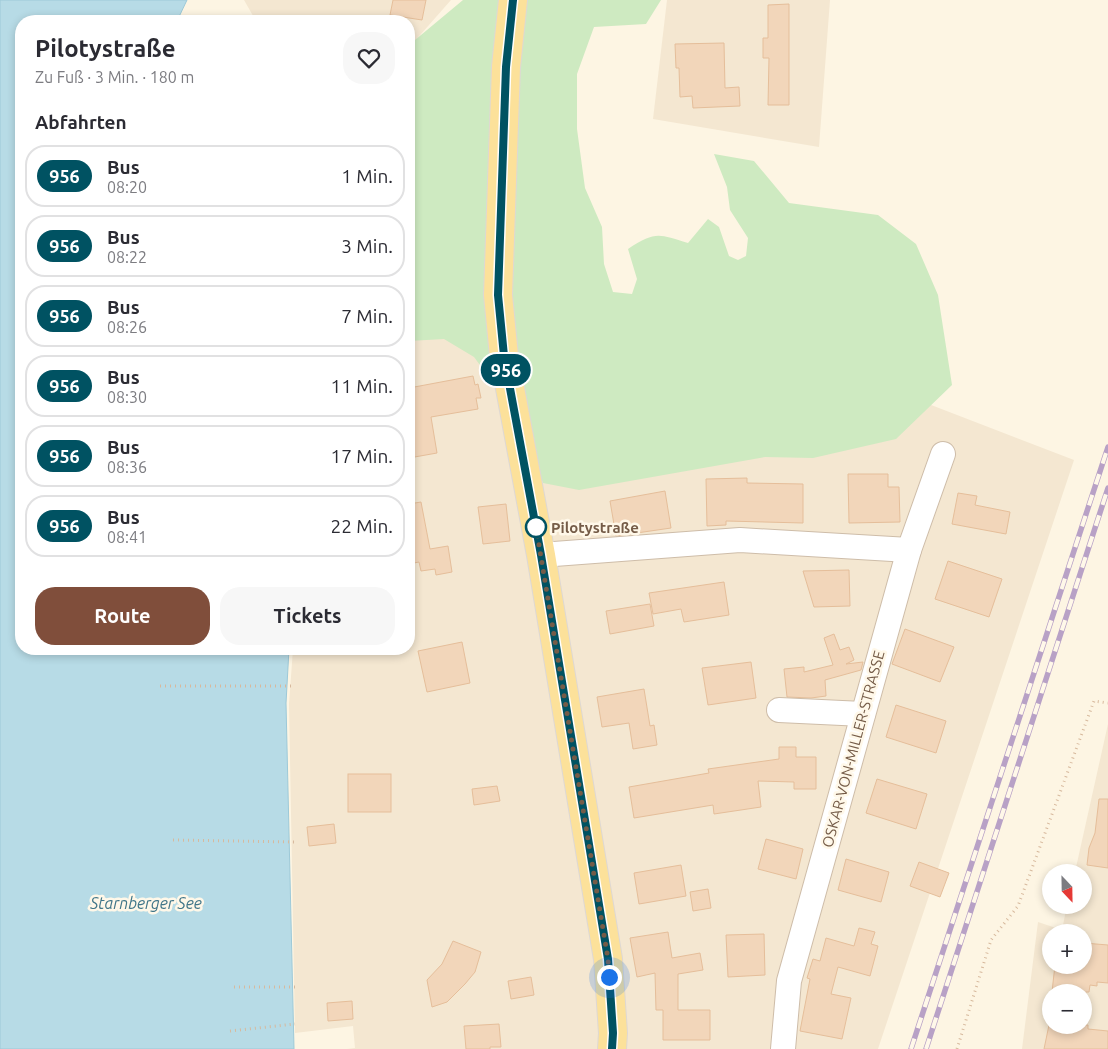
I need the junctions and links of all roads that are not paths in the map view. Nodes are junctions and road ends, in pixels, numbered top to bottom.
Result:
1 (513, 0) edge
2 (943, 454) dead end
3 (909, 550) junction
4 (541, 555) junction
5 (779, 710) dead end
6 (863, 714) junction
7 (612, 1049) edge
8 (783, 1049) edge

1 - 4 main road
2 - 3 street, OSKAR-VON-MILLER-STRASSE
3 - 4 street
3 - 6 street, OSKAR-VON-MILLER-STRASSE
4 - 7 main road
5 - 6 street
6 - 8 street, OSKAR-VON-MILLER-STRASSE

